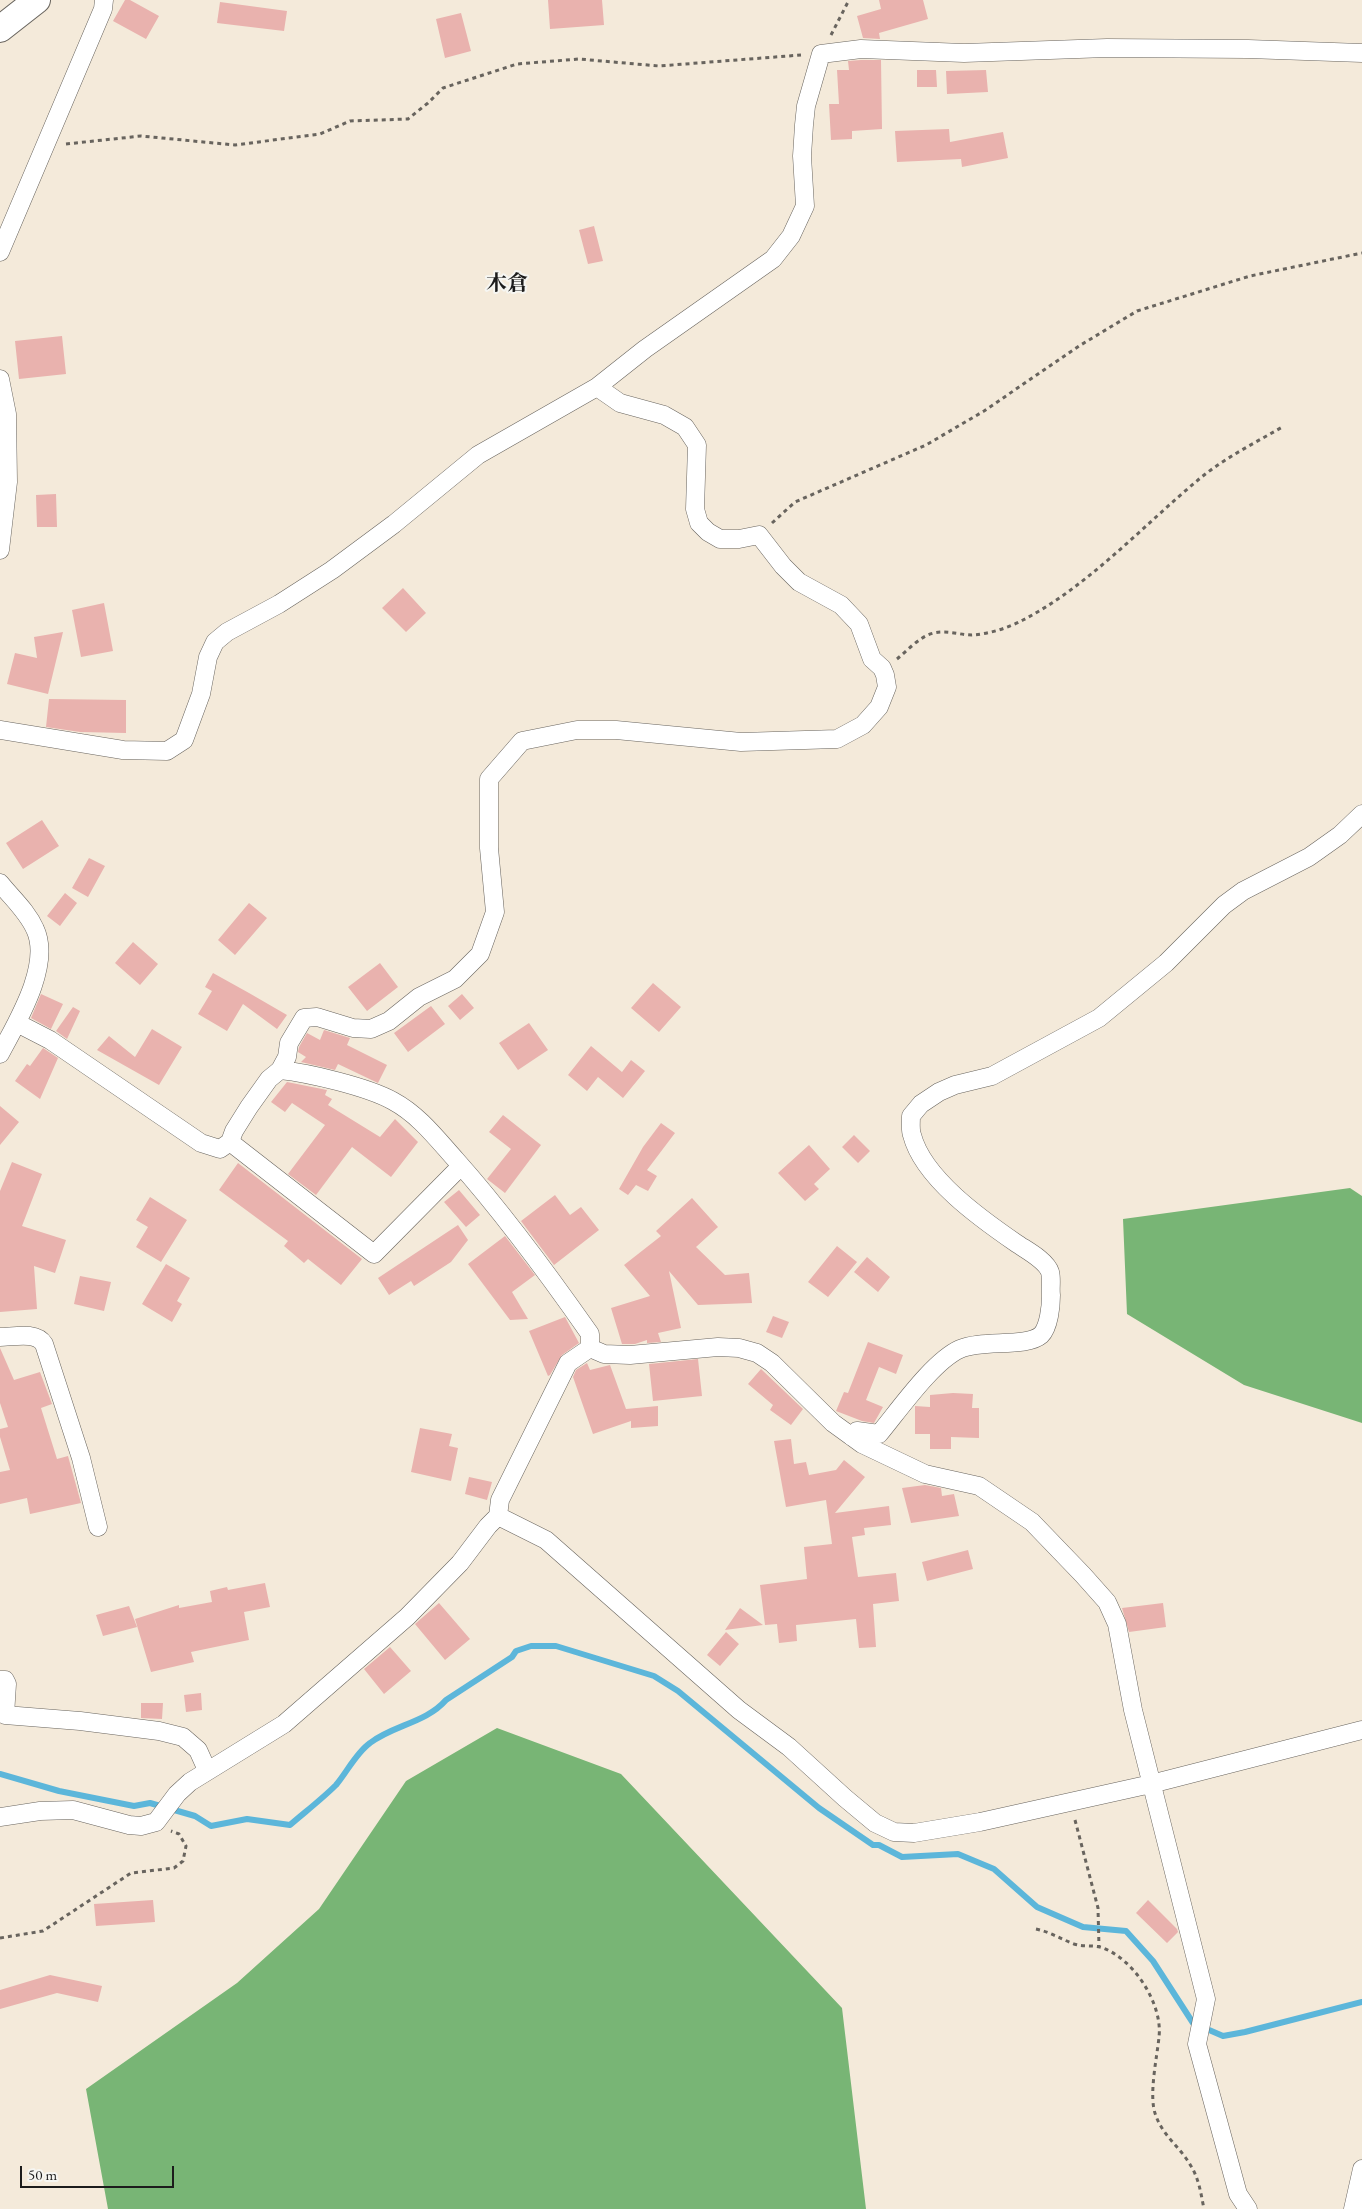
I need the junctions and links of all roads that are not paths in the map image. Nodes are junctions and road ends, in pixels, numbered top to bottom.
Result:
1 (37, 0) edge
2 (104, 0) edge
3 (0, 29) edge
4 (1362, 53) edge
5 (0, 252) edge
6 (0, 379) edge
7 (597, 387) junction
8 (0, 550) edge
9 (0, 730) edge
10 (1362, 814) edge
11 (0, 883) edge
12 (17, 1023) junction
13 (0, 1054) edge
14 (280, 1070) junction
15 (230, 1142) junction
16 (461, 1166) junction
17 (0, 1337) edge
18 (590, 1348) junction
19 (852, 1438) junction
20 (498, 1516) junction
21 (98, 1527) dead end
22 (0, 1680) edge
23 (1362, 1730) edge
24 (207, 1770) junction
25 (1151, 1784) junction
26 (0, 1817) edge
27 (1362, 2169) edge
28 (1248, 2209) edge
29 (1354, 2209) edge

1 - 3 main road
2 - 5 street
4 - 7 street
6 - 8 street
7 - 9 street
7 - 14 street
10 - 19 street
11 - 12 street
12 - 13 street
12 - 15 street
14 - 15 street
14 - 16 street
15 - 16 street
16 - 18 street
17 - 21 street
18 - 19 street
18 - 20 street
19 - 25 street
20 - 24 street
20 - 25 street
22 - 24 street
23 - 25 street
24 - 26 street
25 - 28 street
27 - 29 street

